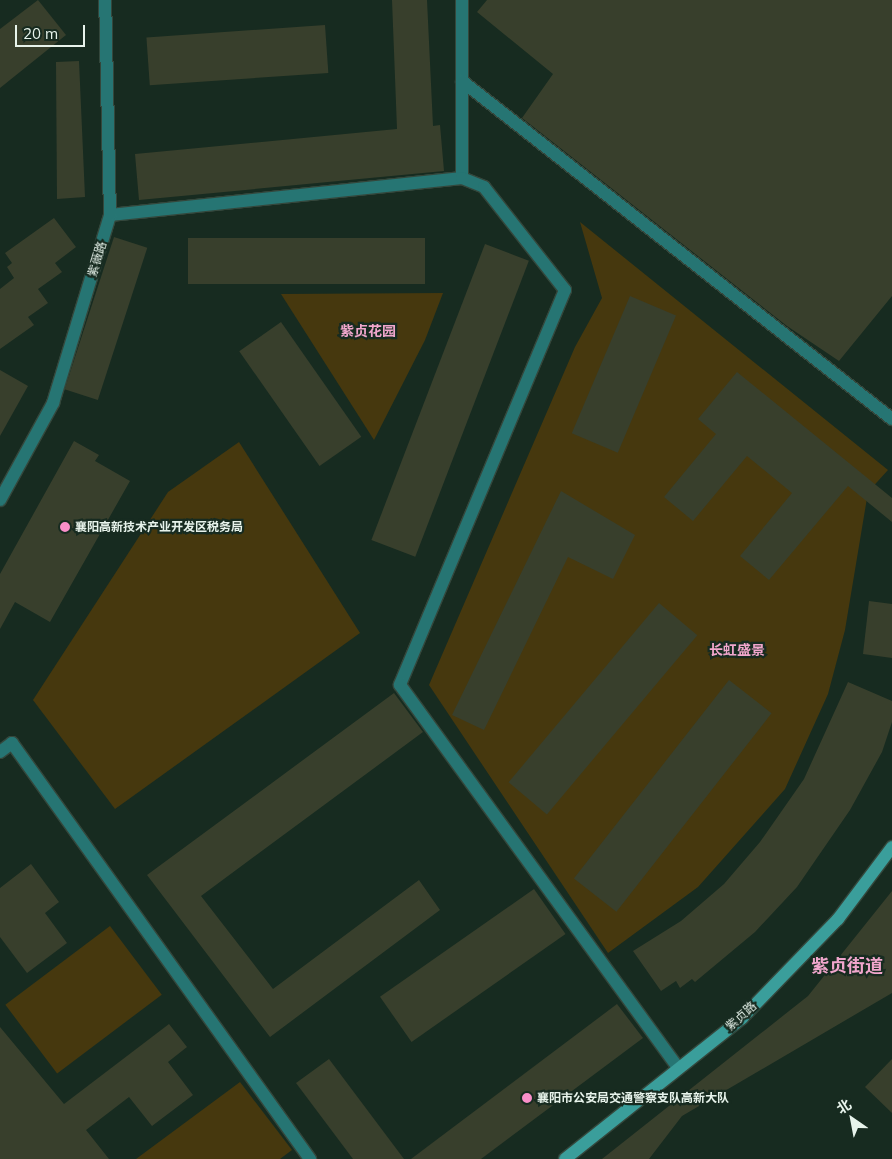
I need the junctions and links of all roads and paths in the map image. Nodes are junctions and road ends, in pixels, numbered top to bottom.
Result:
1 (105, 0) edge
2 (462, 0) edge
3 (462, 81) junction
4 (462, 178) junction
5 (110, 215) junction
6 (892, 419) edge
7 (0, 500) edge
8 (0, 752) edge
9 (892, 847) edge
10 (678, 1068) junction
11 (310, 1159) edge
12 (565, 1159) edge

1 - 5 street, 紫薇路
2 - 3 street
3 - 4 street
3 - 6 street
4 - 5 street
4 - 10 street
5 - 7 street, 紫薇路
8 - 11 street
9 - 10 street, 紫贞路
10 - 12 street, 紫贞路

